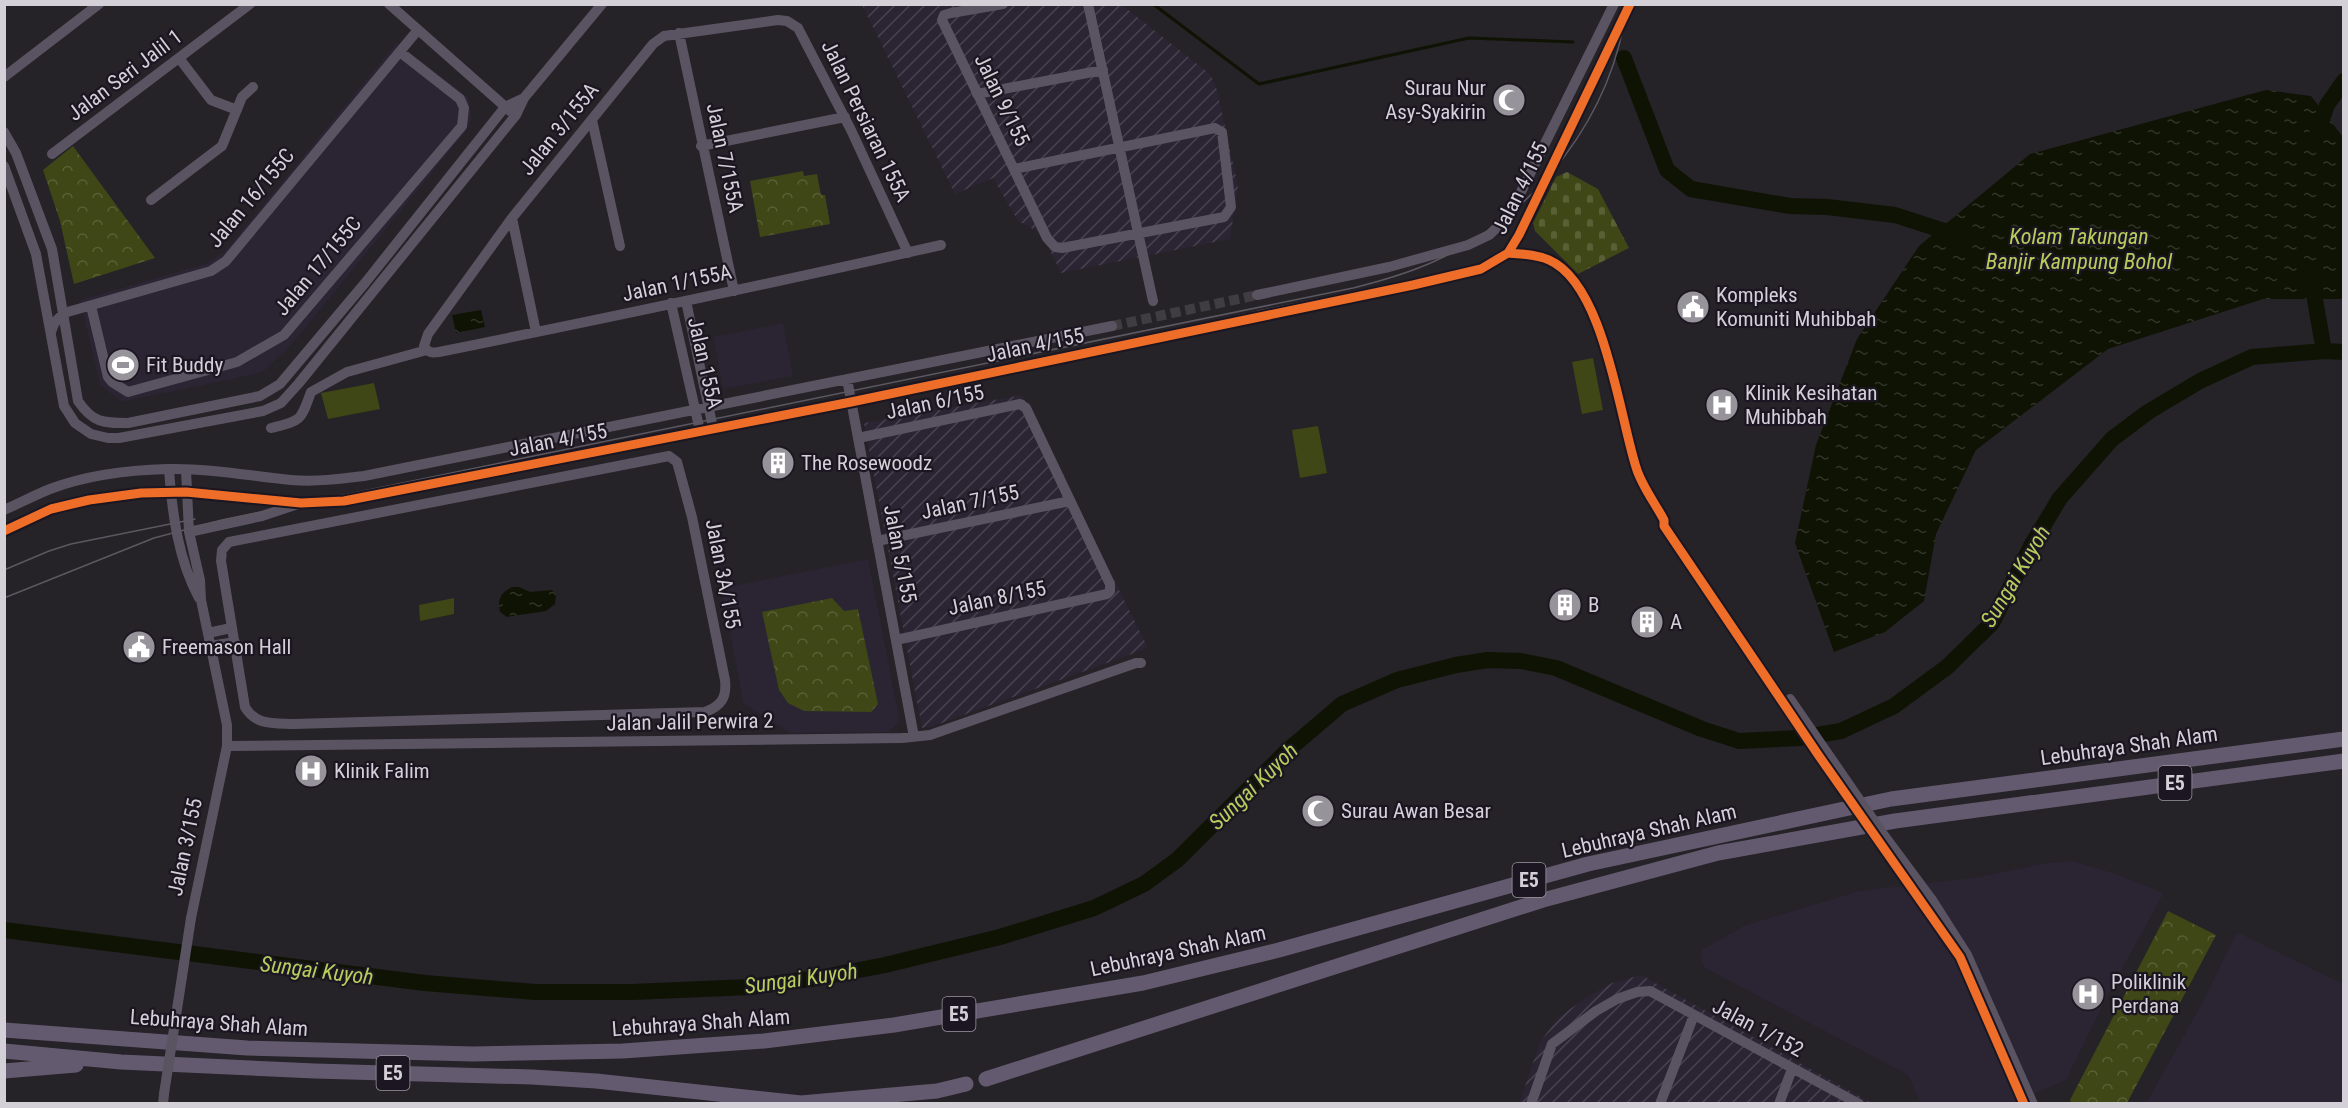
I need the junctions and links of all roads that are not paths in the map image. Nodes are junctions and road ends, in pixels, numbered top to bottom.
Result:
1 (99, 4) edge
2 (250, 4) edge
3 (389, 4) edge
4 (602, 4) edge
5 (1003, 4) edge
6 (1088, 4) edge
7 (1614, 4) edge
8 (1630, 4) edge
9 (778, 20) joint
10 (417, 31) junction
11 (679, 33) junction
12 (400, 52) junction
13 (179, 58) junction
14 (1102, 70) junction
15 (4, 77) edge
16 (253, 87) dead end
17 (977, 94) junction
18 (524, 98) junction
19 (505, 107) junction
20 (237, 110) junction
21 (516, 116) junction
22 (844, 117) junction
23 (592, 120) junction
24 (4, 132) edge
25 (702, 146) junction
26 (1119, 147) junction
27 (52, 154) dead end
28 (4, 165) edge
29 (1014, 169) junction
30 (151, 200) dead end
31 (512, 218) junction
32 (1138, 233) junction
33 (941, 245) dead end
34 (620, 246) dead end
35 (908, 253) junction
36 (1508, 253) junction
37 (43, 288) junction
38 (734, 291) junction
39 (1257, 295) tunnel mouth
40 (686, 301) junction
41 (1153, 301) dead end
42 (671, 303) junction
43 (91, 306) junction
44 (64, 313) junction
45 (1260, 315) tunnel mouth
46 (1112, 326) tunnel mouth
47 (51, 332) junction
48 (536, 332) junction
49 (1119, 346) tunnel mouth
50 (425, 348) junction
51 (846, 379) junction
52 (851, 402) junction
53 (709, 407) junction
54 (695, 410) junction
55 (713, 428) junction
56 (271, 429) dead end
57 (700, 431) junction
58 (858, 438) junction
59 (169, 469) junction
60 (186, 470) junction
61 (171, 492) junction
62 (186, 492) junction
63 (1070, 501) junction
64 (301, 503) junction
65 (4, 510) edge
66 (4, 531) edge
67 (189, 532) junction
68 (877, 541) junction
69 (201, 600) junction
70 (231, 628) junction
71 (208, 633) junction
72 (896, 640) junction
73 (234, 642) junction
74 (210, 645) junction
75 (1141, 663) dead end
76 (914, 737) junction
77 (2343, 740) edge
78 (227, 746) junction
79 (2343, 761) edge
80 (1694, 1015) junction
81 (4, 1019) edge
82 (4, 1030) edge
83 (122, 1038) junction
84 (2000, 1040) junction
85 (4, 1051) edge
86 (121, 1062) junction
87 (1792, 1069) junction
88 (4, 1071) edge
89 (986, 1079) dead end
90 (966, 1084) dead end
91 (164, 1099) edge
92 (1531, 1104) edge
93 (1660, 1104) edge
94 (1779, 1104) edge
95 (1859, 1104) edge
96 (2024, 1104) edge
97 (2033, 1104) edge

1 - 15 street
2 - 13 street, Jalan Seri Jalil 1
3 - 10 street
4 - 18 street
5 - 17 street, Jalan 9/155
6 - 14 street
7 - 39 street, Jalan 4/155
8 - 36 street, Jalan 4/155
9 - 11 street, Jalan 3/155A
9 - 22 street, Jalan Persiaran 155A
10 - 12 street, Jalan 16/155C
10 - 19 street
11 - 23 street, Jalan 3/155A
11 - 25 street, Jalan 7/155A
12 - 43 street, Jalan 16/155C
12 - 43 street, Jalan 17/155C
13 - 20 street
13 - 27 street, Jalan Seri Jalil 1
14 - 17 street
14 - 26 street
16 - 20 street
17 - 29 street, Jalan 9/155
18 - 19 street
18 - 21 street
19 - 21 street
19 - 44 street
20 - 30 street
21 - 47 street
22 - 25 street
22 - 35 street, Jalan Persiaran 155A
23 - 31 street, Jalan 3/155A
23 - 34 street
24 - 44 street
25 - 38 street, Jalan 7/155A
26 - 29 street
26 - 32 street
26 - 32 street
28 - 37 street
29 - 32 street, Jalan 9/155
31 - 48 street
31 - 50 street, Jalan 3/155A
32 - 41 street
33 - 35 street, Jalan 1/155A
35 - 38 street, Jalan 1/155A
36 - 45 street, Jalan 4/155
36 - 84 street, bridge
37 - 44 street
37 - 47 street
38 - 40 street, Jalan 1/155A
40 - 42 street, Jalan 1/155A
40 - 53 street, Jalan 155A
42 - 48 street, Jalan 1/155A
42 - 54 street, Jalan 155A
43 - 44 street, Jalan 16/155C
44 - 47 street
46 - 51 street, Jalan 4/155
48 - 50 street, Jalan 1/155A
49 - 52 street, Jalan 4/155
50 - 56 street, Jalan 1/155A
51 - 52 street, Jalan 5/155
51 - 53 street, Jalan 4/155
52 - 55 street, Jalan 4/155
52 - 58 street, Jalan 5/155
53 - 54 street, Jalan 4/155
53 - 55 street, Jalan 155A
54 - 57 street, Jalan 155A
54 - 60 street, Jalan 4/155
55 - 57 street, Jalan 4/155
57 - 64 street, Jalan 4/155
58 - 63 street, Jalan 6/155
58 - 68 street, Jalan 5/155
59 - 60 street, Jalan 4/155
59 - 61 street, Jalan 3/155
59 - 65 street, Jalan 4/155
60 - 62 street, Jalan 3/155
61 - 62 street, Jalan 4/155
61 - 66 street, Jalan 4/155
61 - 69 street, Jalan 3/155
62 - 64 street, Jalan 4/155
62 - 67 street, Jalan 3/155
63 - 68 street, Jalan 7/155
63 - 72 street, Jalan 8/155
64 - 67 street
67 - 69 street, Jalan 3/155
68 - 72 street, Jalan 5/155
69 - 71 street, Jalan 3/155
70 - 71 street
70 - 73 street, Jalan 3A/155
70 - 73 street, Jalan 3A/155
71 - 74 street, Jalan 3/155
72 - 76 street, Jalan 5/155
73 - 74 street
74 - 78 street, Jalan 3/155
75 - 76 street, Jalan Jalil Perwira 2
76 - 78 street, Jalan Jalil Perwira 2
77 - 83 highway, Lebuhraya Shah Alam / E5
78 - 91 street, Jalan 3/155, bridge
79 - 89 highway, Lebuhraya Shah Alam / E5
80 - 87 street, Jalan 1/152
80 - 92 street, Jalan 1/152
80 - 93 street
81 - 83 highway
82 - 83 highway, Lebuhraya Shah Alam / E5
84 - 96 street
84 - 97 street
85 - 86 highway, Lebuhraya Shah Alam / E5
86 - 88 highway
86 - 90 highway, Lebuhraya Shah Alam / E5
87 - 94 street
87 - 95 street, Jalan 1/152

